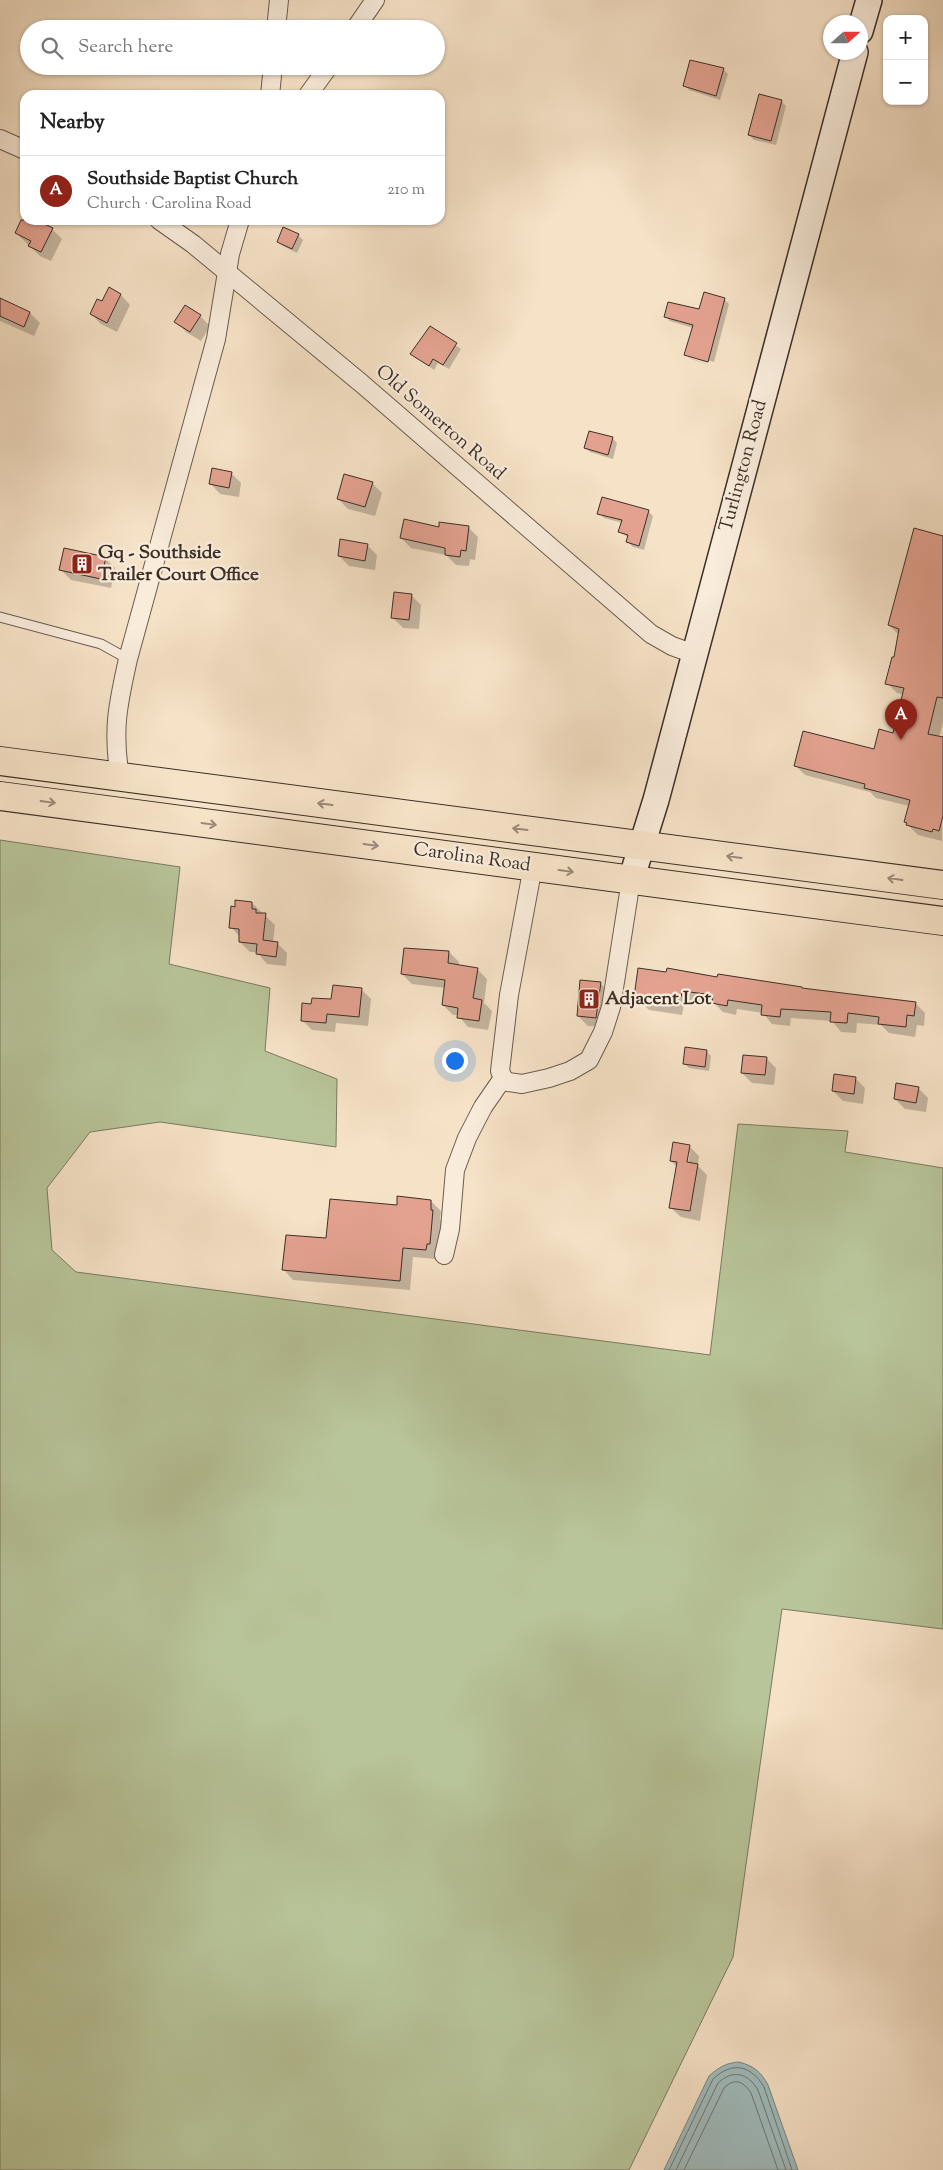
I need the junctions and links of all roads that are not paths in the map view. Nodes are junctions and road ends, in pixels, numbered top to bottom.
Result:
1 (279, 0) edge
2 (375, 0) edge
3 (869, 0) edge
4 (865, 15) edge
5 (277, 20) edge
6 (361, 20) edge
7 (853, 60) edge
8 (272, 75) edge
9 (322, 75) edge
10 (271, 90) edge
11 (312, 90) edge
12 (0, 139) edge
13 (20, 148) edge
14 (166, 225) edge
15 (239, 225) edge
16 (228, 272) junction
17 (0, 617) edge
18 (694, 654) junction
19 (128, 658) junction
20 (0, 762) edge
21 (120, 777) junction
22 (0, 796) edge
23 (642, 845) junction
24 (533, 866) junction
25 (631, 880) junction
26 (943, 885) edge
27 (943, 921) edge
28 (503, 1078) junction
29 (444, 1255) dead end

1 - 5 street
2 - 6 street
3 - 4 street
7 - 18 street, Turlington Road
8 - 10 street
9 - 11 street
12 - 13 street
14 - 16 street, Old Somerton Road
15 - 16 street
16 - 18 street, Old Somerton Road
16 - 19 street
17 - 19 lane
18 - 23 street, Turlington Road
19 - 21 street
20 - 21 highway, Carolina Road
23 -> 21 highway, Carolina Road
22 -> 24 highway, Carolina Road
23 - 25 street, Turlington Road
26 -> 23 highway, Carolina Road
24 -> 25 highway, Carolina Road
24 - 28 street
25 - 27 highway, Carolina Road
25 - 28 street
28 - 29 street

